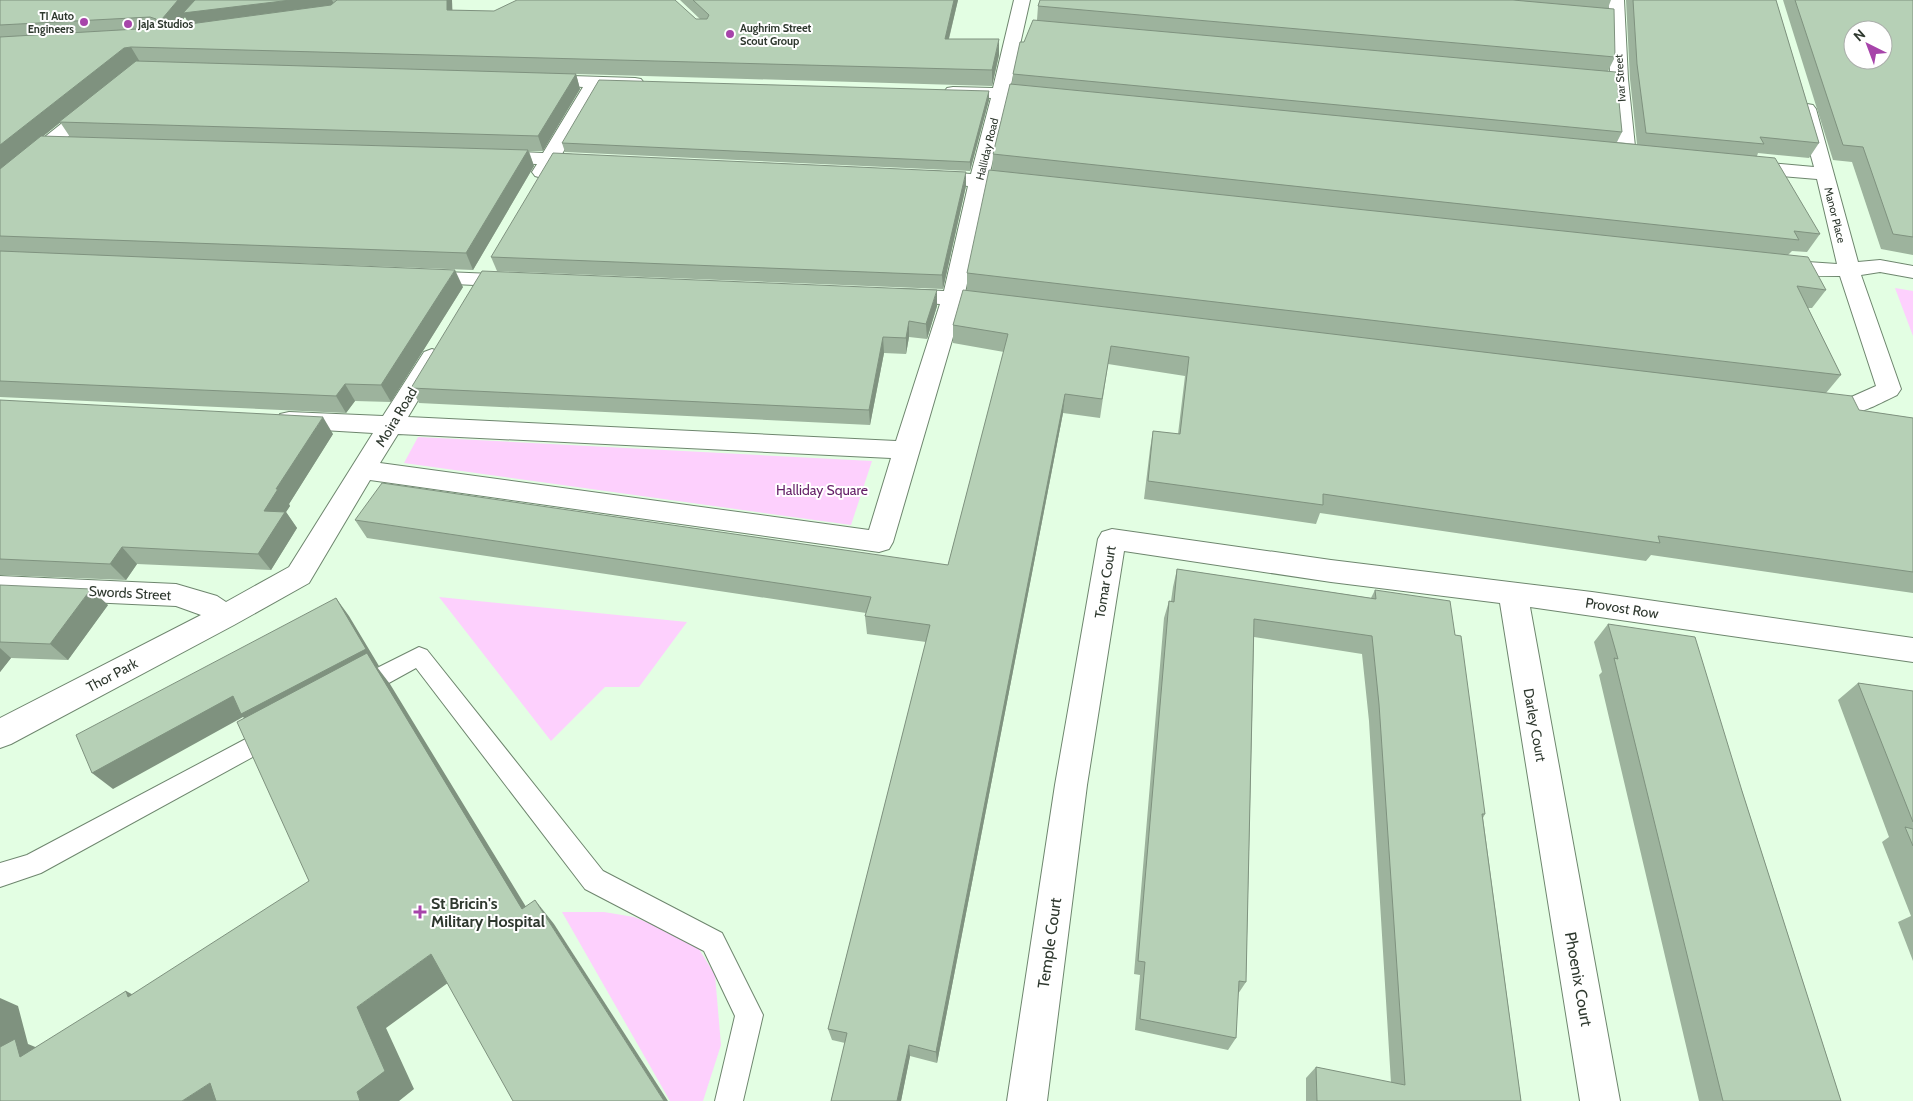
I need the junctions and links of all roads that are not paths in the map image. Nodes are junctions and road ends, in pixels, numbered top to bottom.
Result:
1 (1022, 0) edge
2 (1617, 8) edge
3 (1558, 11) edge
4 (1016, 25) junction
5 (1036, 27) edge
6 (1599, 77) edge
7 (1619, 79) junction
8 (525, 80) edge
9 (595, 81) junction
10 (654, 83) edge
11 (940, 92) edge
12 (1802, 92) edge
13 (1000, 93) junction
14 (109, 94) edge
15 (1059, 99) edge
16 (48, 144) junction
17 (78, 144) edge
18 (1608, 154) edge
19 (1627, 156) junction
20 (481, 157) edge
21 (1647, 158) edge
22 (550, 159) junction
23 (610, 162) edge
24 (1726, 165) edge
25 (1825, 174) junction
26 (909, 176) edge
27 (979, 179) junction
28 (0, 183) edge
29 (534, 186) edge
30 (1048, 187) edge
31 (492, 258) edge
32 (1757, 264) edge
33 (1849, 270) junction
34 (1913, 272) edge
35 (400, 276) edge
36 (480, 280) junction
37 (539, 282) edge
38 (874, 295) edge
39 (953, 298) junction
40 (467, 301) edge
41 (1022, 306) edge
42 (446, 334) edge
43 (1803, 401) edge
44 (269, 419) edge
45 (390, 426) junction
46 (906, 450) junction
47 (365, 470) junction
48 (1330, 571) joint
49 (0, 587) edge
50 (1513, 593) junction
51 (224, 617) junction
52 (1913, 650) edge
53 (340, 699) edge
54 (296, 722) edge
55 (0, 734) edge
56 (1071, 784) joint
57 (1558, 856) joint
58 (0, 875) edge
59 (728, 1101) edge
60 (1027, 1101) edge
61 (1600, 1101) edge

1 - 4 street, Halliday Road
2 - 3 street
2 - 7 street, Ivar Street
4 - 5 street
4 - 13 street, Halliday Road
6 - 7 street
7 - 19 street, Ivar Street
8 - 9 street
9 - 10 street
9 - 22 street
11 - 13 street
12 - 25 street, Manor Place
13 - 15 street
13 - 27 street, Halliday Road
14 - 16 street
16 - 17 street
16 - 28 street
18 - 19 street
19 - 21 street
20 - 22 street
22 - 23 street
22 - 29 street
24 - 25 street
25 - 33 street, Manor Place
26 - 27 street
27 - 30 street
27 - 39 street, Halliday Road
31 - 36 street
32 - 33 street
33 - 34 street
33 - 43 street, Manor Place
35 - 36 street
36 - 37 street
36 - 40 street
38 - 39 street
39 - 41 street
39 - 46 street
42 - 45 street, Moira Road
44 - 45 street
45 - 46 street
45 - 47 street, Moira Road
46 - 47 street
47 - 51 street, Moira Road
48 - 50 street, Provost Row
48 - 56 street, Tomar Court
49 - 51 street, Swords Street
50 - 52 street, Provost Row
50 - 57 street, Darley Court
51 - 55 street, Thor Park
53 - 59 lane
54 - 58 lane
56 - 60 street, Temple Court
57 - 61 street, Phoenix Court

